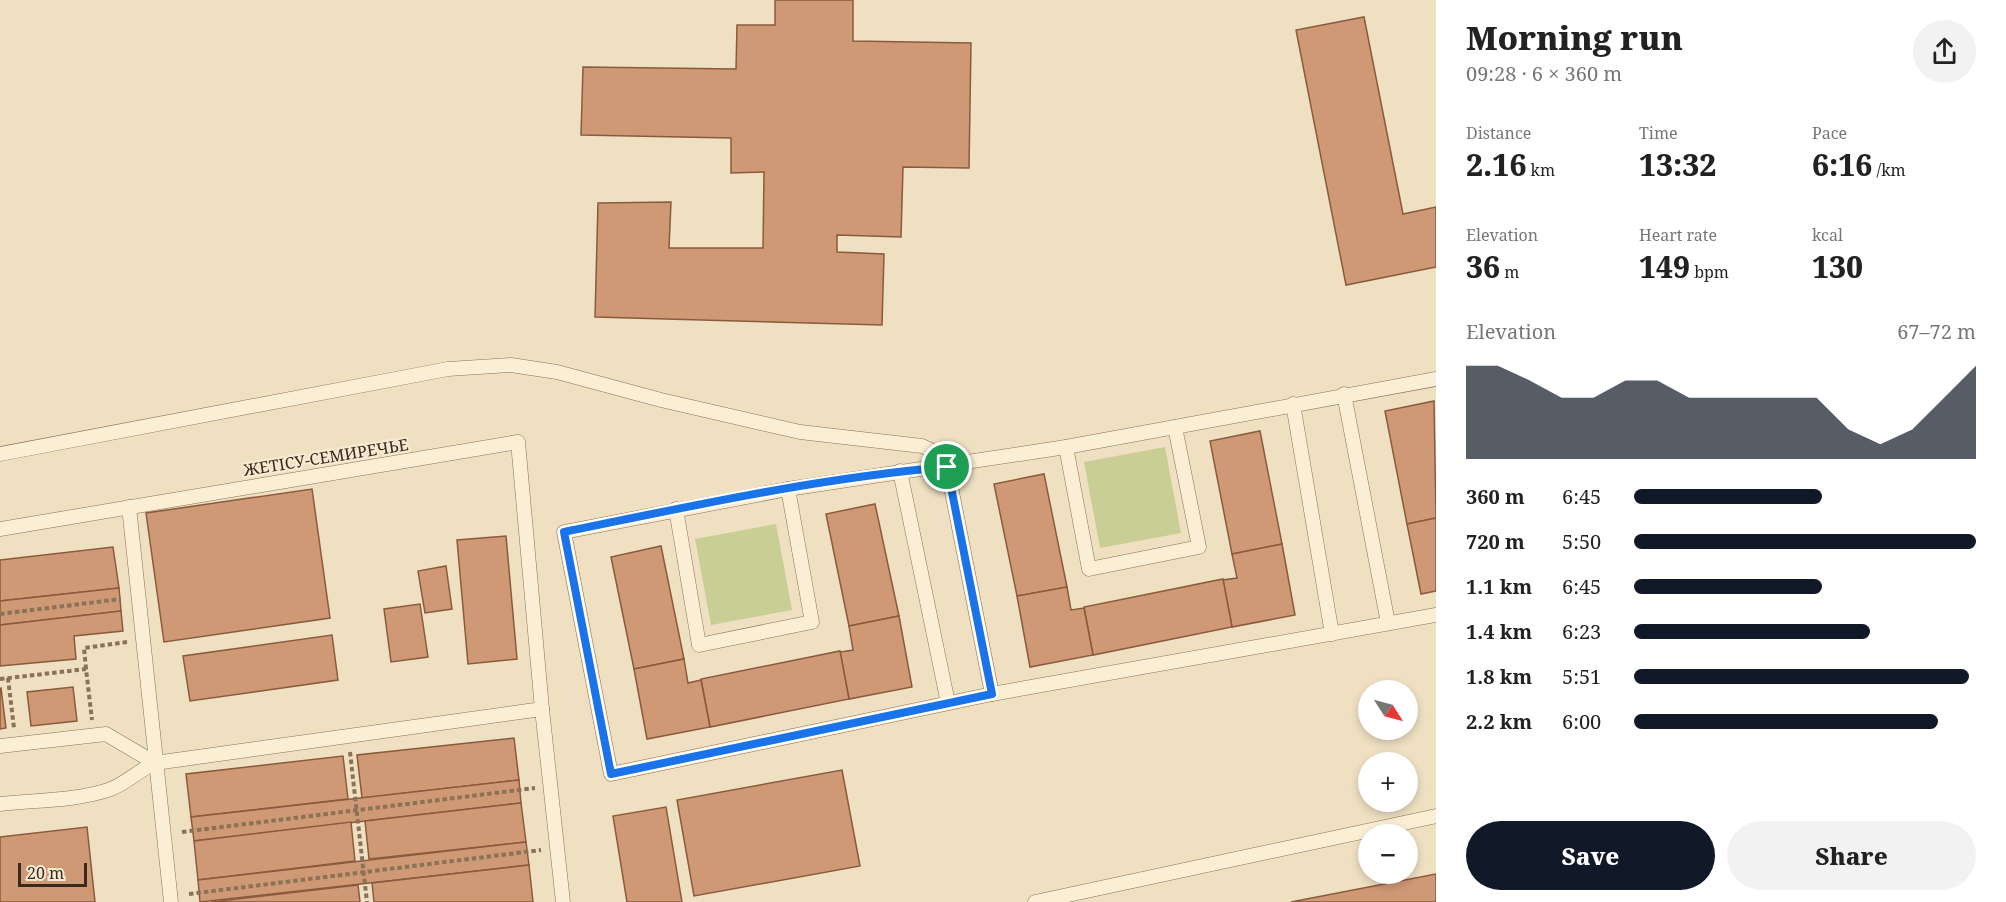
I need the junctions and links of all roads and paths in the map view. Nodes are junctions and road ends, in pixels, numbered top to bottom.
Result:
1 (1436, 379) edge
2 (1344, 394) junction
3 (1293, 404) junction
4 (1176, 428) junction
5 (1066, 447) junction
6 (0, 454) edge
7 (947, 467) junction
8 (900, 471) junction
9 (788, 489) junction
10 (129, 507) junction
11 (676, 509) junction
12 (0, 529) edge
13 (138, 597) junction
14 (0, 614) edge
15 (1436, 615) edge
16 (1388, 623) junction
17 (1332, 634) junction
18 (143, 640) junction
19 (86, 669) junction
20 (8, 678) junction
21 (0, 679) edge
22 (992, 694) junction
23 (948, 703) junction
24 (542, 709) junction
25 (93, 735) junction
26 (349, 736) junction
27 (16, 744) junction
28 (0, 746) edge
29 (155, 763) junction
30 (550, 786) junction
31 (0, 804) edge
32 (357, 810) junction
33 (1436, 816) edge
34 (163, 835) junction
35 (557, 848) junction
36 (364, 872) junction
37 (171, 899) edge
38 (367, 902) edge
39 (563, 902) edge
40 (1035, 902) edge

1 - 2 lane
2 - 3 lane
2 - 16 lane
3 - 4 lane
3 - 17 lane
4 - 5 lane
4 - 5 lane
5 - 7 lane
6 - 7 lane
7 - 8 lane
7 - 22 lane
8 - 9 lane
8 - 23 lane
9 - 11 lane
9 - 11 lane
10 - 12 lane
10 - 13 lane
10 - 24 lane, ЖЕТІСУ-СЕМИРЕЧЬЕ
11 - 23 lane
13 - 14 path
13 - 18 lane
15 - 16 lane
16 - 17 lane
17 - 22 lane
18 - 19 path
18 - 29 lane
19 - 20 path
19 - 25 path
20 - 21 path
20 - 27 path
22 - 23 lane
24 - 26 lane
24 - 30 lane, ЖЕТІСУ-СЕМИРЕЧЬЕ
25 - 27 lane
25 - 29 lane
26 - 29 lane
26 - 32 path
27 - 28 lane
29 - 31 lane
29 - 34 lane
30 - 32 path
30 - 35 lane, ЖЕТІСУ-СЕМИРЕЧЬЕ
32 - 34 path
32 - 36 path
33 - 40 lane
34 - 37 lane
35 - 36 path
35 - 39 lane, ЖЕТІСУ-СЕМИРЕЧЬЕ
36 - 37 path
36 - 38 path

